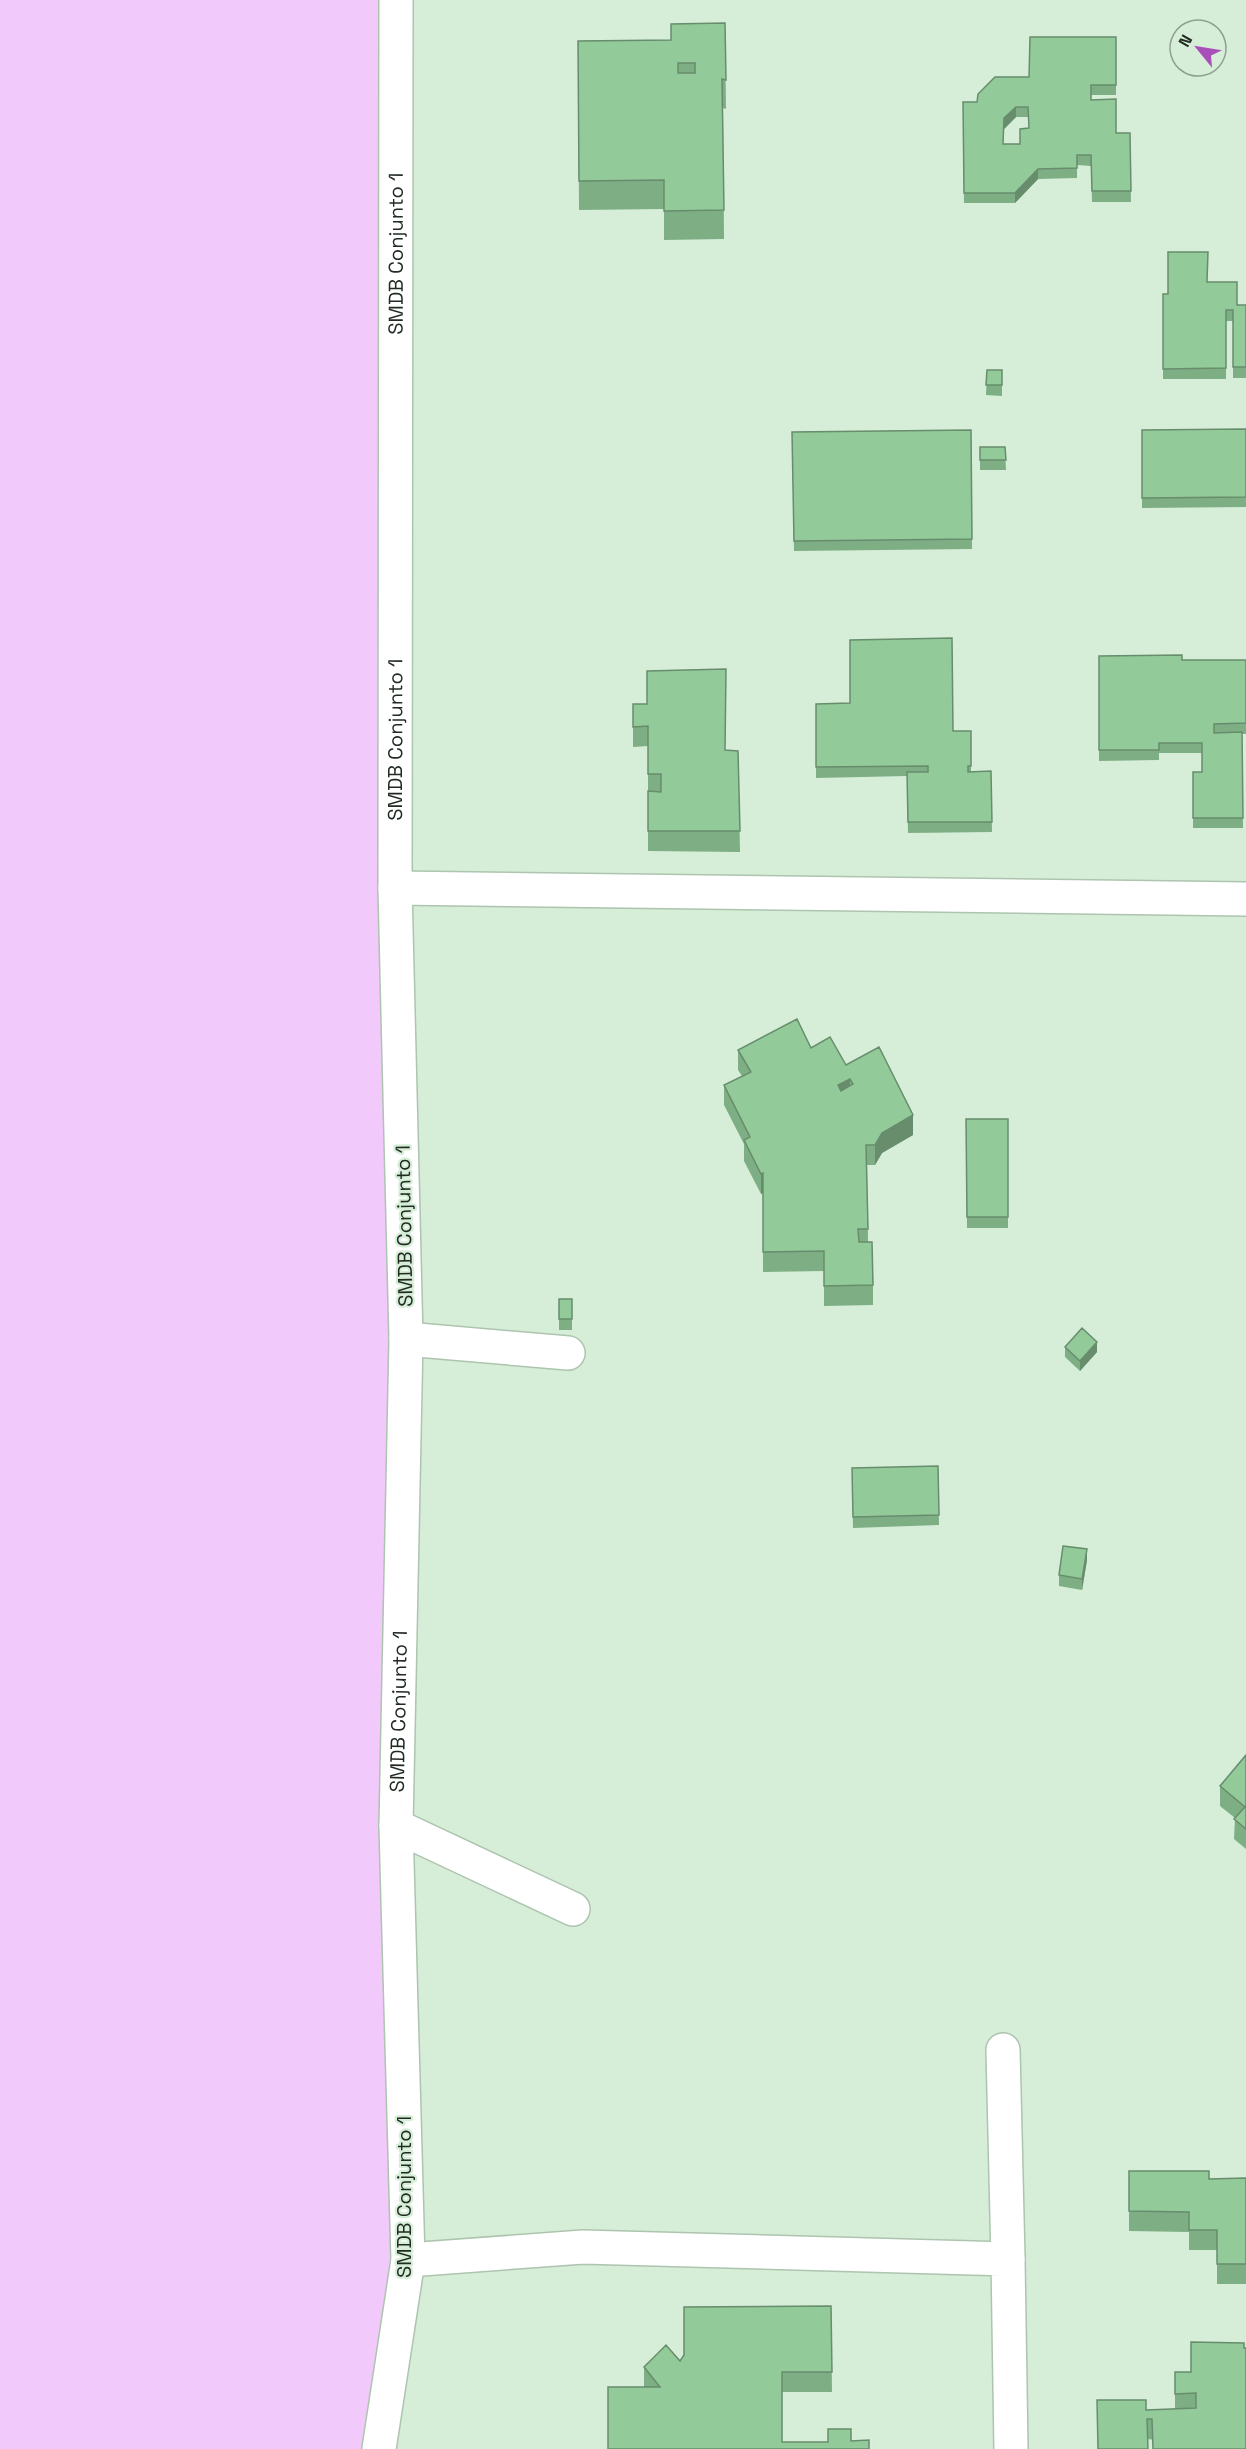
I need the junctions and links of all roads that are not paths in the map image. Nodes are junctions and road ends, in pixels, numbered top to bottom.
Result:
1 (396, 0) edge
2 (395, 888) junction
3 (1246, 898) edge
4 (406, 1339) junction
5 (568, 1353) dead end
6 (396, 1826) junction
7 (573, 1909) dead end
8 (1003, 2050) dead end
9 (1008, 2259) junction
10 (408, 2260) junction
11 (379, 2449) edge
12 (1011, 2449) edge

1 - 2 street, SMDB Conjunto 1
2 - 3 street
2 - 4 street, SMDB Conjunto 1
4 - 5 street
4 - 6 street, SMDB Conjunto 1
6 - 7 street
6 - 10 street, SMDB Conjunto 1
8 - 9 street
9 - 10 street
9 - 12 street
10 - 11 street, SMDB Conjunto 1

